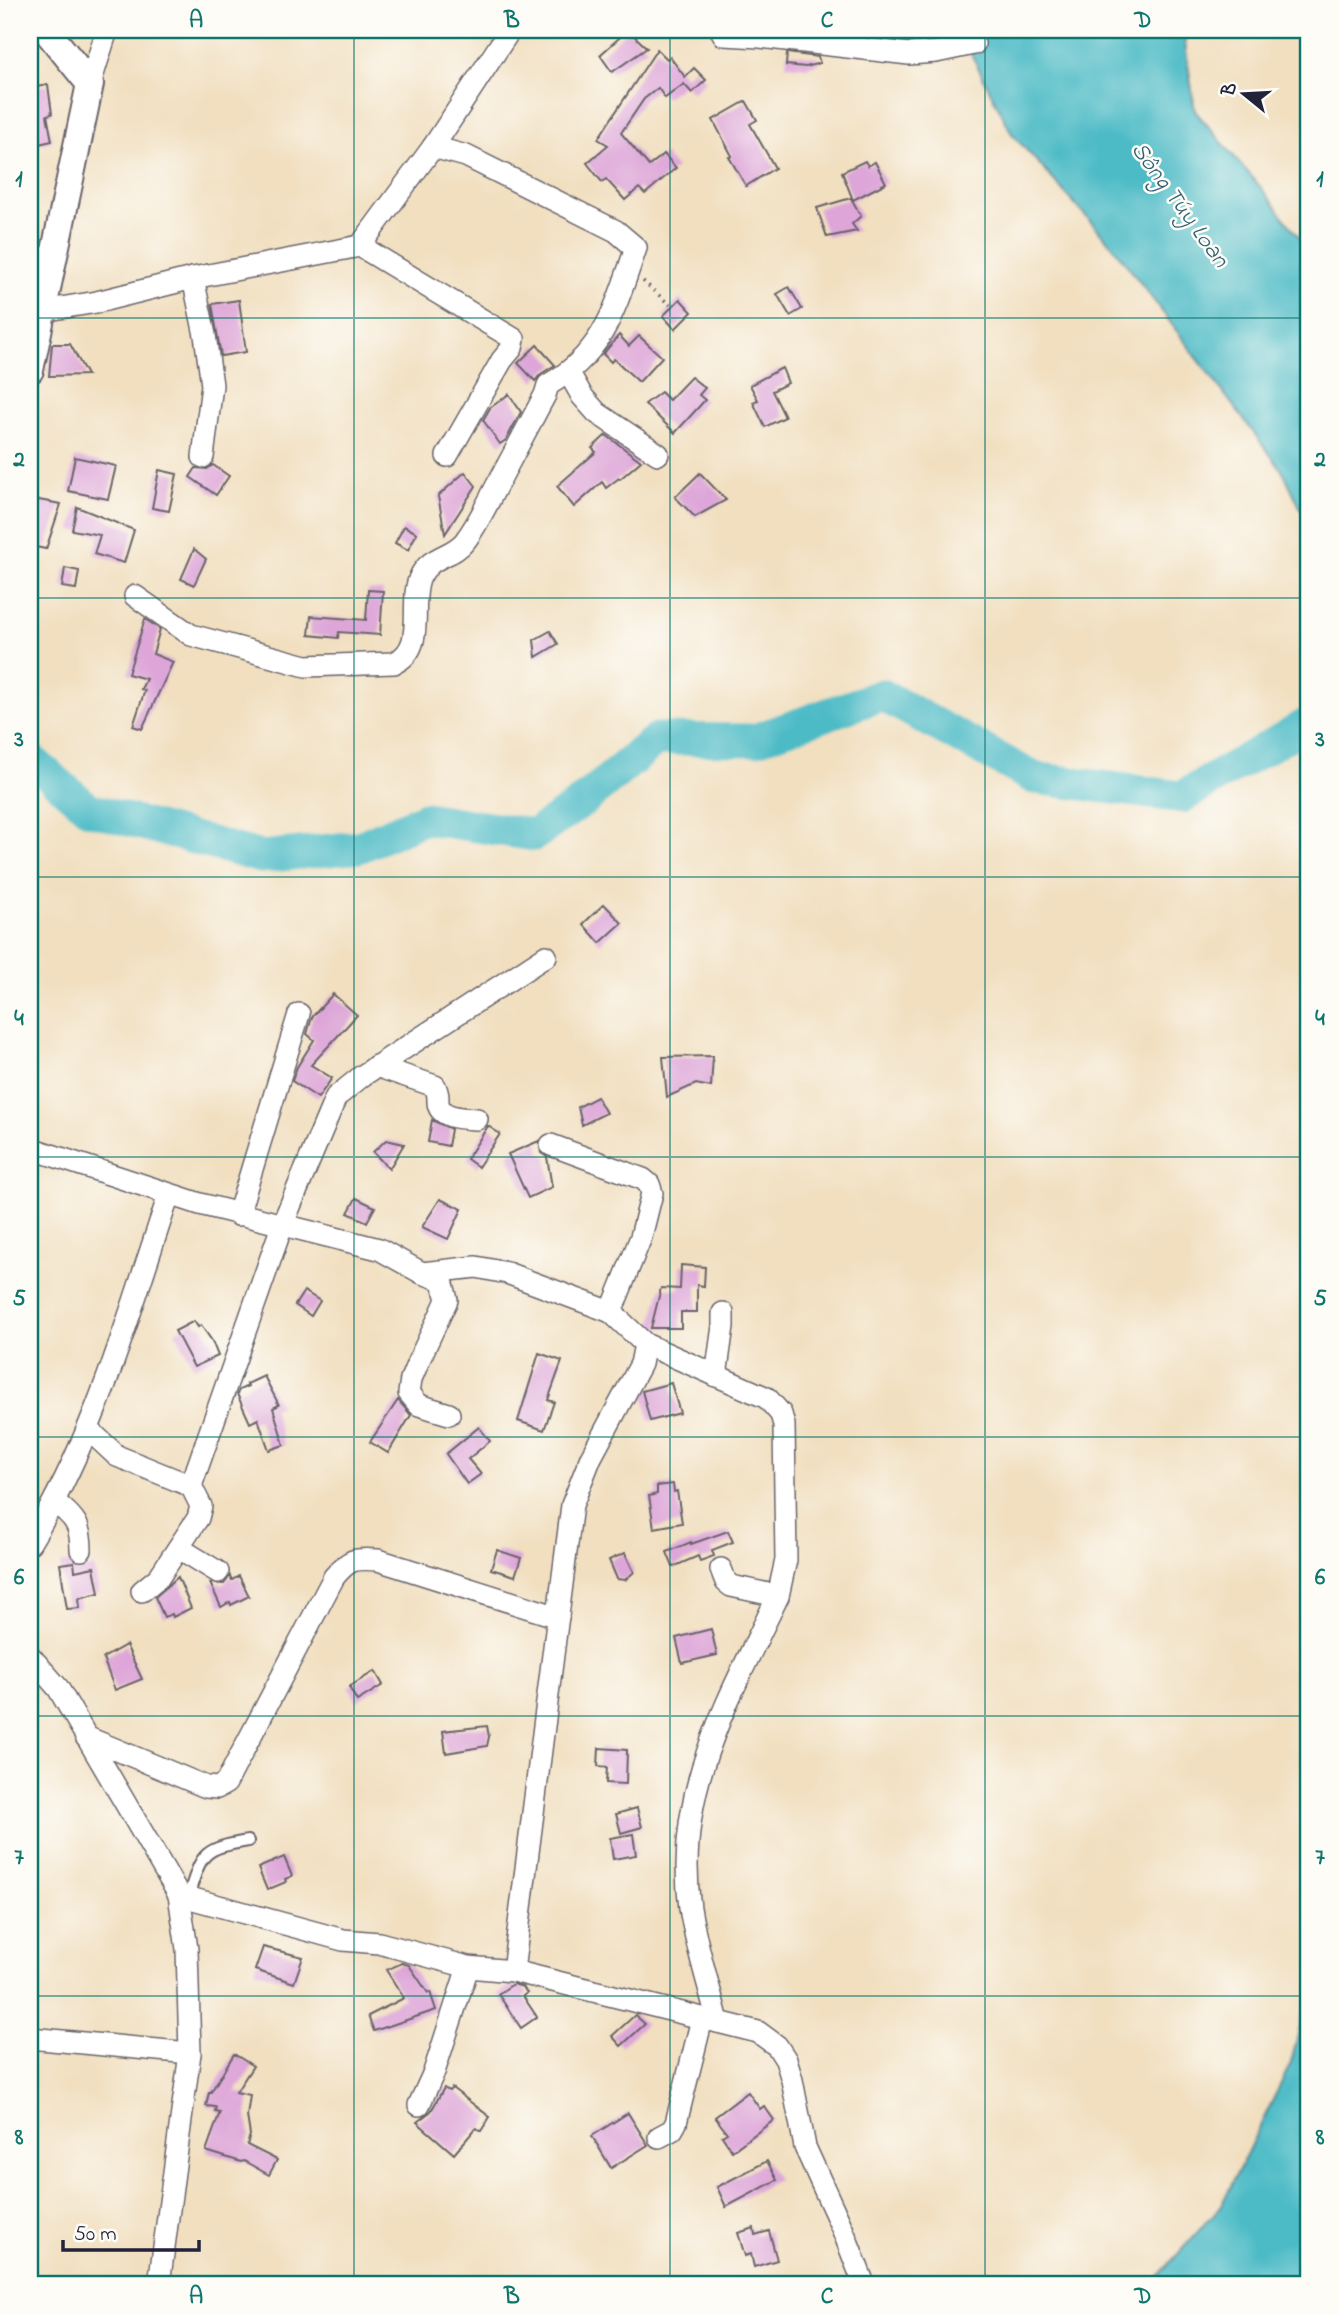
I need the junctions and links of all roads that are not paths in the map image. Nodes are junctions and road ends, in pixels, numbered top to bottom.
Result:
1 (46, 30) edge
2 (107, 30) edge
3 (510, 30) edge
4 (721, 30) edge
5 (974, 44) dead end
6 (90, 83) junction
7 (433, 147) junction
8 (360, 246) junction
9 (193, 278) junction
10 (42, 311) junction
11 (30, 370) edge
12 (569, 373) junction
13 (658, 454) dead end
14 (447, 456) dead end
15 (203, 457) dead end
16 (135, 596) dead end
17 (546, 956) dead end
18 (299, 1014) dead end
19 (376, 1066) junction
20 (477, 1119) dead end
21 (551, 1145) dead end
22 (30, 1147) edge
23 (169, 1195) junction
24 (238, 1215) junction
25 (283, 1223) junction
26 (422, 1273) junction
27 (611, 1312) junction
28 (723, 1312) dead end
29 (645, 1344) junction
30 (716, 1376) junction
31 (449, 1414) dead end
32 (89, 1430) junction
33 (191, 1486) junction
34 (55, 1502) junction
35 (30, 1543) edge
36 (179, 1548) junction
37 (81, 1550) dead end
38 (721, 1569) dead end
39 (218, 1572) dead end
40 (142, 1591) dead end
41 (778, 1596) junction
42 (558, 1617) junction
43 (30, 1657) edge
44 (86, 1737) junction
45 (248, 1841) dead end
46 (184, 1896) junction
47 (468, 1967) junction
48 (513, 1971) junction
49 (710, 2021) junction
50 (30, 2038) edge
51 (190, 2053) junction
52 (419, 2105) dead end
53 (659, 2137) dead end
54 (159, 2284) edge
55 (864, 2284) edge

1 - 6 street
2 - 6 street
3 - 7 street
4 - 5 street
6 - 10 street
7 - 8 street
7 - 12 street
8 - 9 street
8 - 14 street
9 - 10 street
9 - 15 street
10 - 11 street
12 - 13 street
12 - 16 street
17 - 19 street
18 - 24 street
19 - 20 street
19 - 25 street
21 - 27 street
22 - 23 street
23 - 24 street
23 - 32 street
24 - 25 street
25 - 26 street
25 - 33 street
26 - 27 street
26 - 31 street
27 - 29 street
28 - 30 street
29 - 30 street
29 - 42 street
30 - 41 street
32 - 33 street
32 - 34 street
33 - 36 street
34 - 35 street
34 - 37 street
36 - 39 street
36 - 40 street
38 - 41 street
41 - 49 street
42 - 44 street
42 - 48 street
43 - 44 street
44 - 46 street
45 - 46 lane
46 - 47 street
46 - 51 street
47 - 48 street
47 - 52 street
48 - 49 street
49 - 53 street
49 - 55 street
50 - 51 street
51 - 54 street

